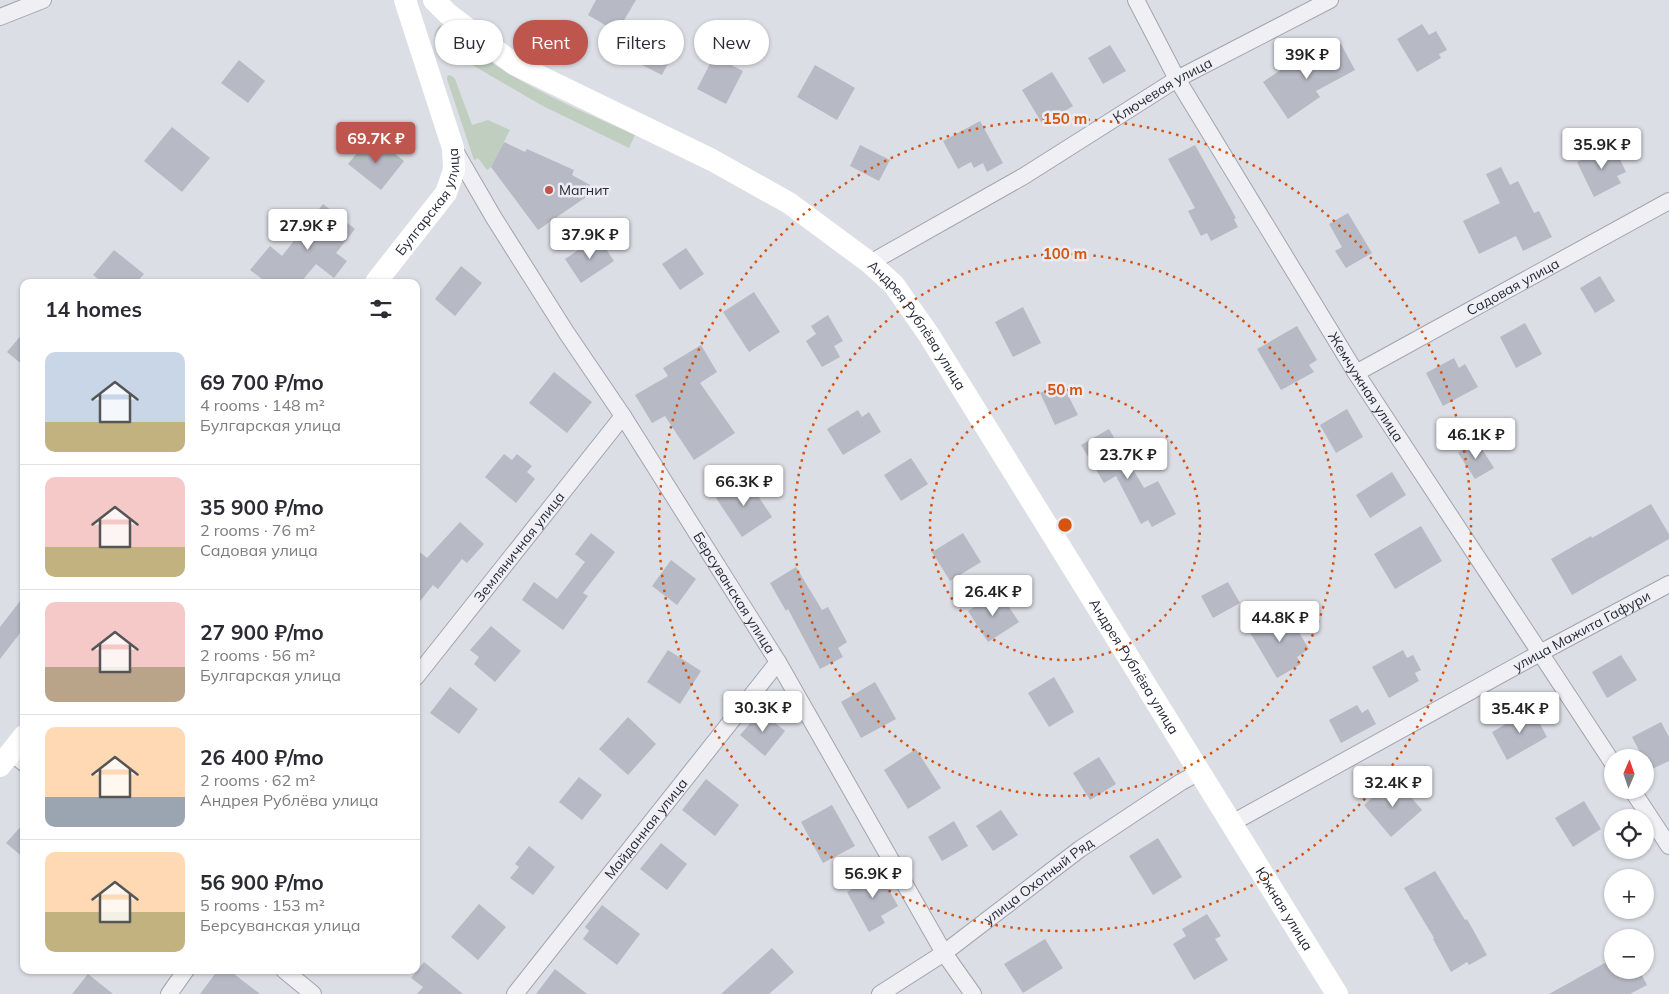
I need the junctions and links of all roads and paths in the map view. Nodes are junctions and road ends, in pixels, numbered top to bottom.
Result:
1 (43, 0) edge
2 (405, 0) edge
3 (434, 0) edge
4 (1136, 0) edge
5 (1330, 0) edge
6 (0, 17) edge
7 (1177, 79) junction
8 (453, 148) junction
9 (1669, 201) edge
10 (870, 263) junction
11 (378, 279) edge
12 (1356, 373) junction
13 (623, 416) junction
14 (1669, 584) edge
15 (1540, 653) junction
16 (778, 662) junction
17 (420, 672) edge
18 (1604, 750) edge
19 (1200, 772) junction
20 (1638, 799) edge
21 (1232, 824) junction
22 (1669, 846) edge
23 (944, 953) junction
24 (183, 974) edge
25 (289, 974) edge
26 (169, 994) edge
27 (313, 994) edge
28 (515, 994) edge
29 (880, 994) edge
30 (973, 994) edge
31 (1337, 994) edge

1 - 6 street
2 - 8 street, Булгарская улица
3 - 10 street, Андрея Рублёва улица
4 - 7 street, Жемчужная улица
5 - 7 street, Ключевая улица
7 - 10 street, Ключевая улица
7 - 12 street, Жемчужная улица
8 - 11 street, Булгарская улица
8 - 13 street, Берсуванская улица
9 - 12 street, Садовая улица
10 - 19 street, Андрея Рублёва улица
12 - 15 street, Жемчужная улица
13 - 16 street, Берсуванская улица
13 - 17 street, Земляничная улица
14 - 15 street, улица Мажита Гафури
15 - 18 street, Жемчужная улица
15 - 21 street, улица Мажита Гафури
16 - 23 street, Берсуванская улица
16 - 28 street, Майданная улица
19 - 21 street, Андрея Рублёва улица
19 - 23 street, улица Охотный Ряд
20 - 22 street
21 - 31 street, Южная улица
23 - 29 street, улица Охотный Ряд
23 - 30 street, Берсуванская улица
24 - 26 street
25 - 27 street

